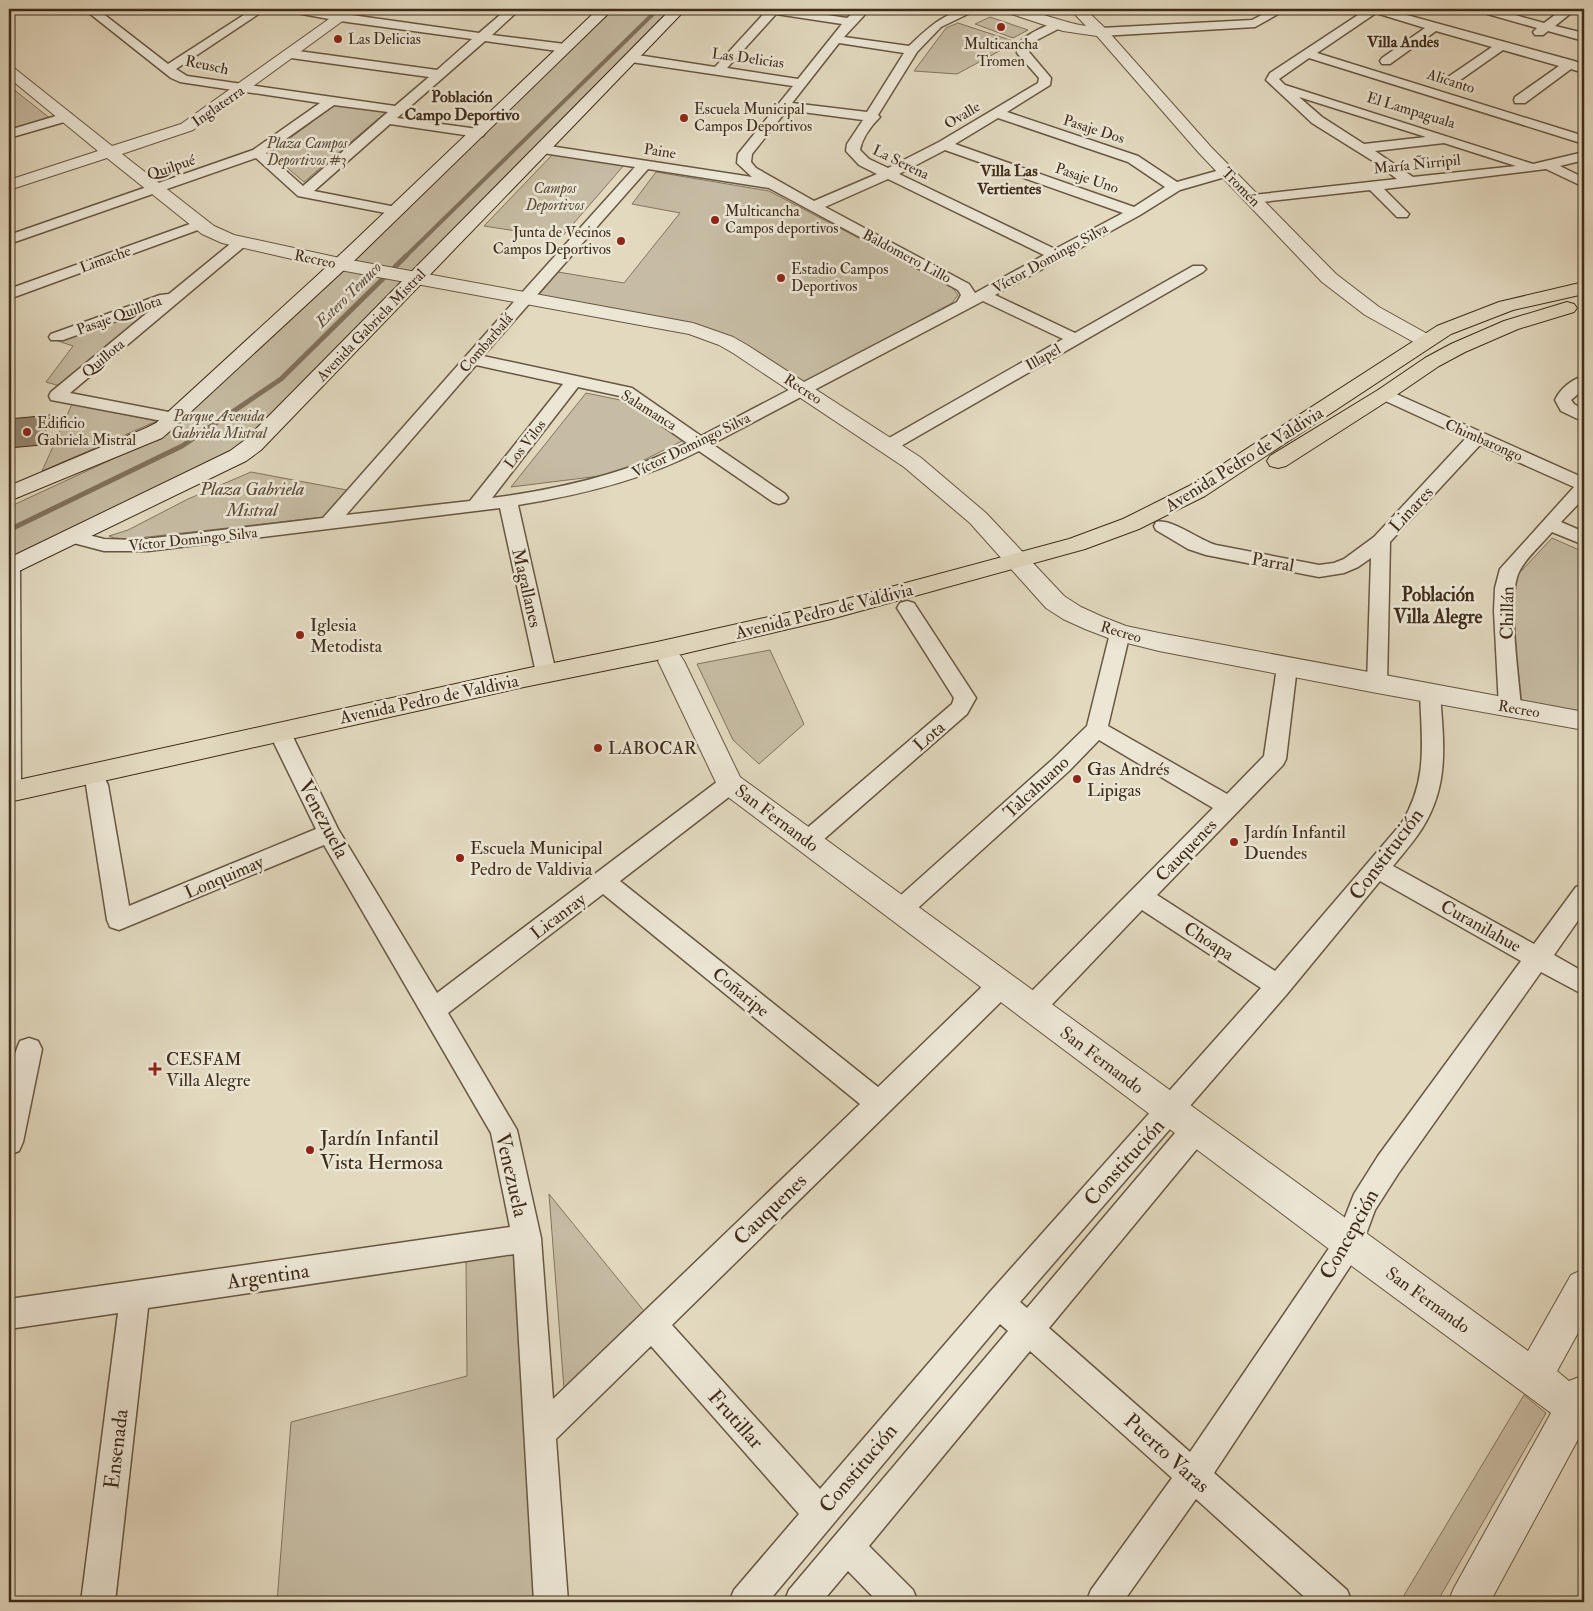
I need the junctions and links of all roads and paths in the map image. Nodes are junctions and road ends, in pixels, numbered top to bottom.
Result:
1 (90, 9) edge
2 (260, 9) edge
3 (291, 9) edge
4 (514, 9) edge
5 (606, 9) edge
6 (679, 9) edge
7 (773, 9) edge
8 (864, 9) edge
9 (970, 9) edge
10 (1010, 9) edge
11 (1030, 9) edge
12 (1077, 9) edge
13 (1281, 9) edge
14 (1374, 9) edge
15 (1481, 9) edge
16 (1570, 9) edge
17 (346, 13) edge
18 (850, 22) junction
19 (1058, 25) junction
20 (1436, 26) junction
21 (1546, 26) junction
22 (1101, 32) junction
23 (481, 37) junction
24 (1584, 37) edge
25 (835, 39) junction
26 (1502, 45) junction
27 (565, 48) junction
28 (1516, 49) junction
29 (912, 50) junction
30 (291, 54) junction
31 (1307, 54) junction
32 (631, 58) junction
33 (1386, 61) dead end
34 (1570, 64) junction
35 (168, 68) junction
36 (1584, 68) edge
37 (9, 71) edge
38 (718, 71) junction
39 (438, 74) junction
40 (1452, 80) dead end
41 (801, 83) junction
42 (1276, 86) junction
43 (243, 89) junction
44 (1520, 100) dead end
45 (331, 101) junction
46 (784, 106) junction
47 (397, 110) junction
48 (996, 113) junction
49 (1373, 114) junction
50 (872, 116) junction
51 (66, 117) junction
52 (386, 120) junction
53 (1317, 120) junction
54 (478, 133) junction
55 (9, 134) edge
56 (1451, 139) junction
57 (1584, 140) edge
58 (944, 145) junction
59 (1360, 148) junction
60 (542, 149) junction
61 (112, 152) junction
62 (258, 153) junction
63 (1584, 156) edge
64 (645, 165) junction
65 (1550, 166) junction
66 (1535, 168) junction
67 (1226, 172) junction
68 (888, 174) junction
69 (1409, 181) junction
70 (1584, 183) edge
71 (772, 184) junction
72 (9, 185) edge
73 (1372, 185) junction
74 (1175, 187) junction
75 (155, 189) junction
76 (303, 192) junction
77 (1253, 198) junction
78 (814, 206) junction
79 (396, 211) junction
80 (1135, 212) junction
81 (1402, 214) dead end
82 (201, 224) junction
83 (9, 240) edge
84 (240, 244) junction
85 (1055, 255) junction
86 (340, 264) junction
87 (1198, 269) dead end
88 (411, 278) junction
89 (1584, 288) edge
90 (180, 293) junction
91 (9, 294) edge
92 (983, 295) junction
93 (524, 299) junction
94 (964, 304) junction
95 (1584, 304) edge
96 (1484, 336) junction
97 (56, 337) dead end
98 (1075, 340) junction
99 (1426, 341) junction
100 (472, 359) junction
101 (574, 381) junction
102 (1584, 381) edge
103 (803, 389) junction
104 (1385, 394) junction
105 (1584, 416) edge
106 (173, 418) junction
107 (1477, 438) junction
108 (700, 443) junction
109 (888, 446) junction
110 (1584, 486) edge
111 (9, 494) edge
112 (779, 498) dead end
113 (508, 502) junction
114 (476, 506) junction
115 (329, 523) junction
116 (1549, 524) junction
117 (1163, 526) junction
118 (73, 537) junction
119 (1584, 539) edge
120 (1381, 542) junction
121 (9, 566) edge
122 (1025, 569) junction
123 (907, 608) junction
124 (1120, 633) junction
125 (671, 661) junction
126 (1287, 666) junction
127 (546, 673) junction
128 (1377, 684) junction
129 (1430, 694) junction
130 (1510, 707) junction
131 (1584, 721) edge
132 (1097, 729) junction
133 (285, 743) junction
134 (730, 784) junction
135 (97, 785) junction
136 (9, 797) edge
137 (1228, 806) junction
138 (329, 833) junction
139 (807, 841) junction
140 (1378, 869) junction
141 (604, 881) junction
142 (1584, 894) edge
143 (1141, 896) junction
144 (900, 910) junction
145 (1537, 957) junction
146 (1584, 984) edge
147 (1001, 985) junction
148 (1278, 986) junction
149 (1032, 1008) junction
150 (433, 1010) junction
151 (29, 1049) dead end
152 (879, 1103) junction
153 (1170, 1110) junction
154 (1196, 1129) junction
155 (9, 1142) edge
156 (526, 1238) junction
157 (1349, 1242) junction
158 (1584, 1287) edge
159 (135, 1296) junction
160 (999, 1303) junction
161 (9, 1314) edge
162 (651, 1324) junction
163 (1029, 1330) junction
164 (1533, 1377) junction
165 (1581, 1404) edge
166 (540, 1433) junction
167 (1193, 1476) junction
168 (820, 1513) junction
169 (847, 1547) junction
170 (98, 1602) edge
171 (551, 1602) edge
172 (746, 1602) edge
173 (801, 1602) edge
174 (900, 1602) edge
175 (1103, 1602) edge
176 (1335, 1602) edge
177 (1468, 1602) edge

1 - 35 street, Reusch
2 - 35 street
3 - 17 street
4 - 23 street
5 - 27 street
6 - 32 street, Avenida Gabriela Mistral
7 - 18 street
7 - 38 street
8 - 18 street, Baldomero Lillo
9 - 29 street, La Serena
10 - 19 street
11 - 22 street
12 - 22 street, Tromén
13 - 22 street
14 - 20 street
14 - 31 street
15 - 21 street
16 - 21 street
17 - 23 street
17 - 30 street, Inglaterra
18 - 25 street, Baldomero Lillo
19 - 22 street
19 - 48 street, Ovalle
20 - 26 street
20 - 33 street
21 - 24 street
21 - 28 street
22 - 67 street, Tromén
23 - 27 street
23 - 39 street
25 - 29 street
25 - 41 street, Baldomero Lillo
26 - 28 street
26 - 40 street
27 - 54 street
28 - 34 street
29 - 50 street, La Serena
30 - 39 street
30 - 43 street, Inglaterra
31 - 42 street
31 - 57 street, Alicanto
32 - 38 street, Las Delicias
32 - 60 street, Avenida Gabriela Mistral
34 - 36 street
34 - 44 street
35 - 43 street, Reusch
37 - 51 street, Recreo
38 - 41 street, Las Delicias
39 - 47 street
41 - 46 street, Baldomero Lillo
42 - 49 street, El Lampaguala
42 - 53 street
43 - 45 street, Reusch
43 - 61 street, Inglaterra
45 - 47 street, Reusch
45 - 62 street, Quilpué
46 - 50 street
46 - 71 street, Baldomero Lillo
47 - 52 street
48 - 58 street, Ovalle
48 - 74 street, Pasaje Dos
49 - 53 street
49 - 56 street, El Lampaguala
50 - 68 street, La Serena
51 - 55 street
51 - 61 street, Recreo
52 - 54 street
52 - 76 street
53 - 59 street
54 - 79 street
56 - 59 street
56 - 66 street, El Lampaguala
58 - 68 street, Ovalle
58 - 80 street, Pasaje Uno
59 - 69 street
60 - 64 street, Paine
60 - 88 street, Avenida Gabriela Mistral
61 - 72 street, Inglaterra
61 - 75 street, Recreo
62 - 75 street, Quilpué
62 - 76 street
63 - 65 street, María Ñirripil
64 - 71 street, Paine
64 - 93 street, Combarbalá
65 - 66 street, María Ñirripil
65 - 70 street
66 - 69 street, María Ñirripil
67 - 74 street, Víctor Domingo Silva
67 - 77 street, Tromén
68 - 78 street, Ovalle
68 - 85 street, La Serena
69 - 73 street, María Ñirripil
71 - 78 street, Baldomero Lillo
73 - 77 street, María Ñirripil
73 - 81 street
74 - 80 street, Víctor Domingo Silva
75 - 82 street, Recreo
75 - 83 street, Quilpué
76 - 79 street
77 - 99 street, Tromén
78 - 94 street, Baldomero Lillo
79 - 86 street
80 - 85 street, Víctor Domingo Silva
82 - 84 street, Recreo
82 - 91 street, Limache
84 - 86 street, Recreo
84 - 90 street, Quillota
85 - 92 street, Víctor Domingo Silva
86 - 88 street, Recreo
86 - 106 street
87 - 98 street, Illapel
88 - 93 street, Recreo
88 - 118 street, Avenida Gabriela Mistral
89 - 99 main road, Avenida Pedro de Valdivia
90 - 97 street, Pasaje Quillota
90 - 106 street, Quillota
92 - 94 street, Víctor Domingo Silva
92 - 98 street
93 - 100 street, Combarbalá
93 - 103 street, Recreo
94 - 103 street, Víctor Domingo Silva
95 - 96 main road, Avenida Pedro de Valdivia
96 - 99 main road
96 - 104 main road, Avenida Pedro de Valdivia
98 - 109 street, Illapel
99 - 122 main road, Avenida Pedro de Valdivia
100 - 101 street, Salamanca
100 - 115 street, Combarbalá
101 - 108 street, Salamanca
101 - 114 street, Los Vilos
102 - 105 street
103 - 108 street, Víctor Domingo Silva
103 - 109 street, Recreo
104 - 107 street, Chimbarongo
104 - 117 main road, Avenida Pedro de Valdivia
106 - 111 street
107 - 110 street, Chimbarongo
107 - 120 street, Linares
108 - 112 street, Salamanca
108 - 113 street, Víctor Domingo Silva
109 - 122 street, Recreo
110 - 116 street, Chillán
113 - 114 street, Víctor Domingo Silva
113 - 127 street, Magallanes
114 - 115 street, Víctor Domingo Silva
115 - 118 street, Víctor Domingo Silva
116 - 119 street
116 - 130 street, Chillán
117 - 120 street, Parral
117 - 122 main road, Avenida Pedro de Valdivia
118 - 121 street, Avenida Gabriela Mistral
120 - 128 street, Linares
121 - 136 street
122 - 123 main road, Avenida Pedro de Valdivia
122 - 124 street, Recreo
122 - 127 main road, Avenida Pedro de Valdivia
123 - 125 main road, Avenida Pedro de Valdivia
123 - 139 street, Lota
124 - 126 street, Recreo
124 - 132 street
125 - 133 main road, Avenida Pedro de Valdivia
125 - 134 street, San Fernando
126 - 128 street, Recreo
126 - 137 street, Cauquenes
127 - 136 main road, Avenida Pedro de Valdivia
128 - 129 street, Recreo
129 - 130 street, Recreo
129 - 140 street, Constitución
130 - 131 street, Recreo
132 - 137 street
132 - 144 street, Talcahuano
133 - 135 main road, Avenida Pedro de Valdivia
133 - 138 street, Venezuela
134 - 139 street, San Fernando
134 - 141 street, Licanray
135 - 136 main road, Avenida Pedro de Valdivia
135 - 138 street, Lonquimay
137 - 143 street, Cauquenes
138 - 150 street, Venezuela
139 - 144 street, San Fernando
140 - 145 street, Curanilahue
140 - 148 street, Constitución
141 - 150 street, Licanray
141 - 152 street, Coñaripe
142 - 145 street, Concepción
143 - 148 street, Choapa
143 - 149 street, Cauquenes
144 - 147 street, San Fernando
145 - 146 street, Curanilahue
145 - 157 street, Concepción
147 - 149 street, San Fernando
147 - 152 street, Cauquenes
148 - 153 street, Constitución
149 - 153 street, San Fernando
150 - 156 street, Venezuela
151 - 155 street
152 - 162 street, Cauquenes
153 - 154 street, San Fernando
153 - 160 street, Constitución
154 - 157 street, San Fernando
154 - 163 street, Constitución
156 - 159 street, Argentina
156 - 166 street, Venezuela
157 - 164 street, San Fernando
157 - 167 street, Concepción
158 - 164 street
159 - 161 street, Argentina
159 - 170 street, Ensenada
160 - 163 street, Puerto Varas
160 - 168 street, Constitución
162 - 166 street, Cauquenes
162 - 168 street, Frutillar
163 - 167 street, Puerto Varas
163 - 169 street, Constitución
164 - 165 street, San Fernando
165 - 177 street
166 - 171 street, Venezuela
167 - 175 street, Concepción
167 - 176 street, Puerto Varas
168 - 172 street, Constitución
169 - 173 street, Constitución
169 - 174 street

